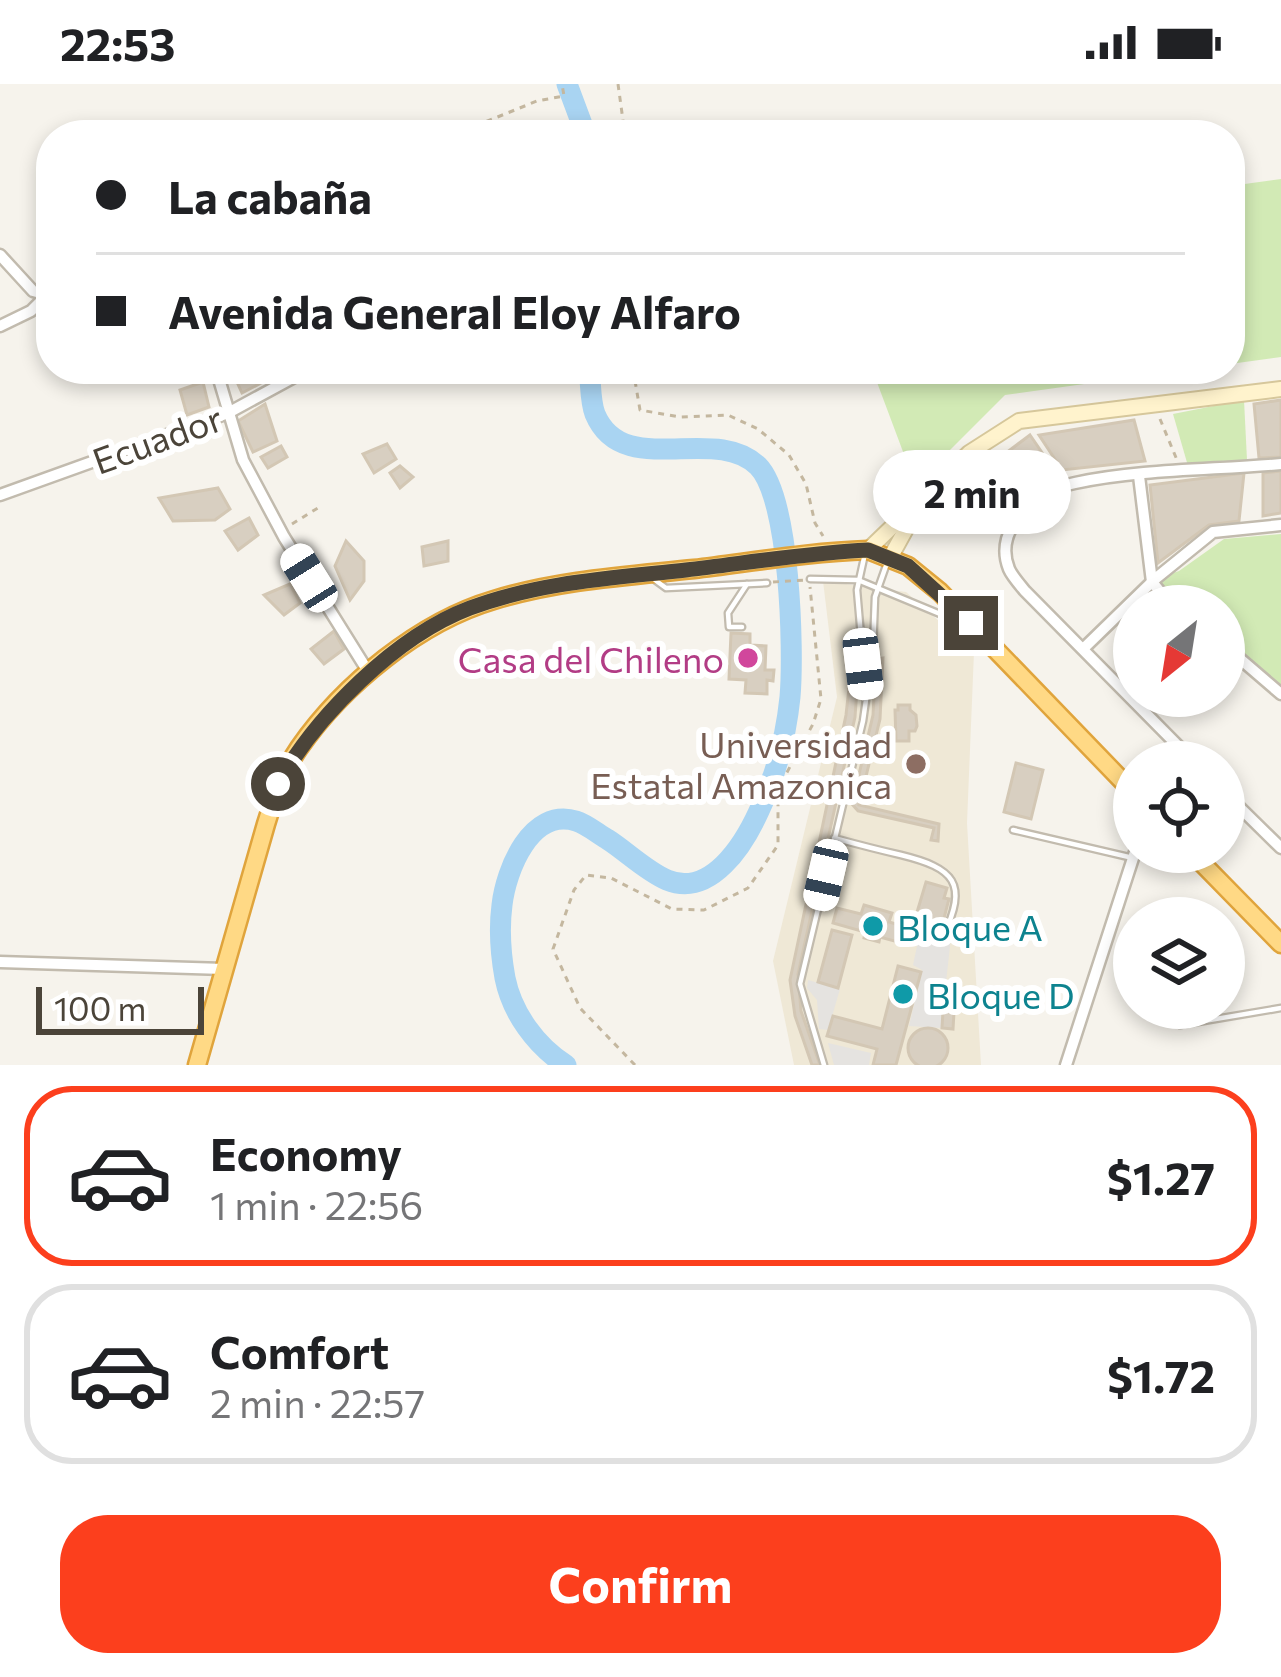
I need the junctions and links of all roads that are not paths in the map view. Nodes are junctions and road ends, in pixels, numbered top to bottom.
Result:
1 (0, 255) edge
2 (36, 292) edge
3 (36, 307) edge
4 (0, 326) edge
5 (220, 384) edge
6 (281, 384) edge
7 (1281, 389) edge
8 (228, 413) junction
9 (1281, 464) edge
10 (1139, 476) junction
11 (0, 495) edge
12 (922, 499) junction
13 (1281, 525) edge
14 (868, 550) junction
15 (890, 558) junction
16 (648, 574) junction
17 (810, 580) road end
18 (858, 580) junction
19 (1152, 582) junction
20 (767, 583) road end
21 (747, 584) junction
22 (1154, 585) edge
23 (877, 586) junction
24 (971, 623) junction
25 (742, 627) dead end
26 (1084, 648) junction
27 (1245, 663) edge
28 (369, 674) junction
29 (866, 688) junction
30 (1281, 694) edge
31 (1174, 741) edge
32 (1113, 772) edge
33 (1245, 813) edge
34 (1013, 830) dead end
35 (834, 838) junction
36 (1281, 848) edge
37 (1113, 851) edge
38 (1128, 873) edge
39 (1212, 873) edge
40 (943, 936) dead end
41 (1281, 944) edge
42 (0, 962) edge
43 (224, 969) junction
44 (1281, 1008) edge
45 (1245, 1014) edge
46 (197, 1065) edge
47 (824, 1065) edge
48 (1066, 1065) edge

1 - 2 street
3 - 4 street
5 - 8 street
6 - 8 street, Ecuador
7 - 12 main road
8 - 11 street, Ecuador
8 - 28 street
9 - 10 street
10 - 19 street
10 - 26 street
12 - 14 main road
12 - 15 main road
13 - 19 street
14 - 15 highway
14 - 16 highway
14 - 18 lane
15 - 23 lane
15 - 24 highway
16 - 21 lane
16 - 28 highway
17 - 18 lane
18 - 23 lane
18 - 29 lane
19 - 22 street
19 - 26 street
20 - 21 lane
21 - 25 lane
23 - 24 lane
23 - 29 lane
24 - 32 highway
26 - 31 street
27 - 30 street
28 - 43 highway
29 - 35 lane
33 - 36 street
34 - 37 lane
35 - 40 lane
35 - 47 lane
38 - 48 street
39 - 41 highway
42 - 43 street
43 - 46 highway
44 - 45 lane

